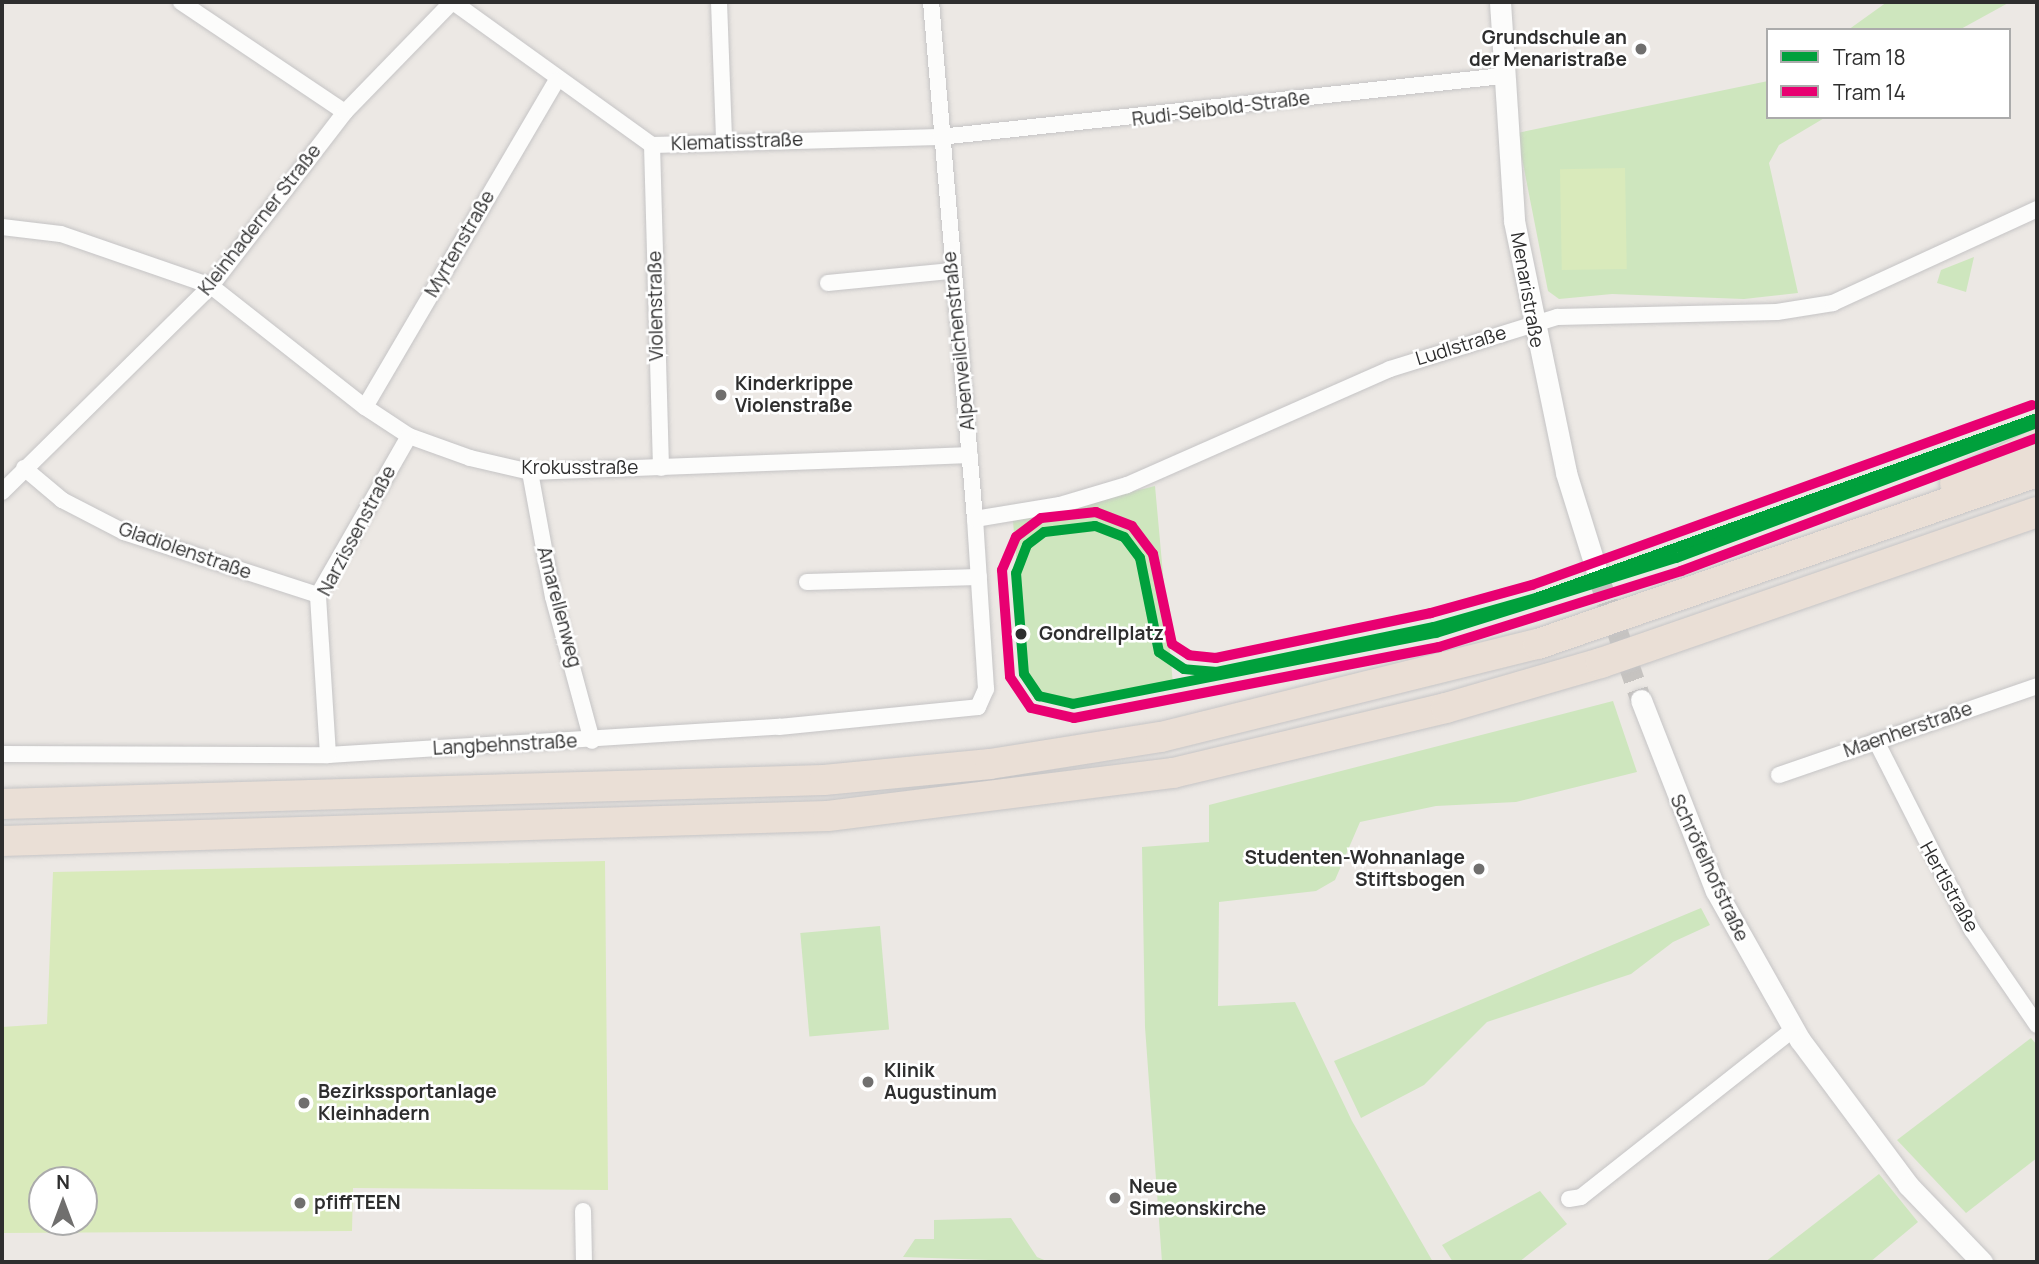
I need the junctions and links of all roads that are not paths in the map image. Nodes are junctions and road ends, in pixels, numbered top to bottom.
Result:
1 (181, 2) edge
2 (453, 2) edge
3 (719, 2) edge
4 (930, 2) edge
5 (1500, 2) edge
6 (1502, 76) junction
7 (556, 81) junction
8 (345, 112) junction
9 (940, 138) junction
10 (724, 141) junction
11 (653, 145) junction
12 (2037, 209) edge
13 (2, 227) edge
14 (951, 271) junction
15 (828, 283) dead end
16 (211, 286) junction
17 (1532, 324) junction
18 (365, 407) junction
19 (409, 436) junction
20 (2037, 444) edge
21 (970, 455) junction
22 (24, 468) junction
23 (661, 468) junction
24 (530, 472) junction
25 (2037, 472) edge
26 (2, 492) edge
27 (2037, 512) edge
28 (975, 519) junction
29 (1818, 548) junction
30 (1597, 572) tunnel mouth
31 (979, 577) junction
32 (807, 582) dead end
33 (318, 595) junction
34 (986, 680) joint
35 (2037, 686) edge
36 (1641, 699) tunnel mouth
37 (592, 741) junction
38 (1876, 741) junction
39 (2, 754) edge
40 (328, 755) junction
41 (1779, 775) dead end
42 (2, 787) edge
43 (119, 801) junction
44 (2, 804) edge
45 (206, 835) junction
46 (2, 841) edge
47 (2, 861) edge
48 (2037, 1024) edge
49 (1794, 1029) junction
50 (1569, 1199) dead end
51 (583, 1211) dead end
52 (584, 1262) edge
53 (1982, 1262) edge

1 - 8 street
2 - 7 street, Klematisstraße
2 - 8 street, Kleinhaderner Straße
3 - 10 street
4 - 9 street, Alpenveilchenstraße
5 - 6 street, Menaristraße
6 - 9 street, Rudi-Seibold-Straße
6 - 17 street, Menaristraße
7 - 11 street, Klematisstraße
7 - 18 street, Myrtenstraße
8 - 16 street, Kleinhaderner Straße
9 - 10 street, Klematisstraße
9 - 14 street, Alpenveilchenstraße
10 - 11 street, Klematisstraße
11 - 23 street, Violenstraße
12 - 17 street, Ludlstraße
13 - 16 street, Krokusstraße
14 - 15 street
14 - 21 street, Alpenveilchenstraße
16 - 18 street, Krokusstraße
16 - 22 street, Kleinhaderner Straße
17 - 28 street, Ludlstraße
17 - 30 street, Menaristraße
18 - 19 street, Krokusstraße
19 - 24 street, Krokusstraße
19 - 33 street, Narzissenstraße
20 - 29 highway
21 - 23 street, Krokusstraße
21 - 28 street, Alpenveilchenstraße
22 - 26 street, Kleinhaderner Straße
22 - 33 street, Gladiolenstraße
23 - 24 street, Krokusstraße
24 - 37 street, Amarellenweg
25 - 29 highway
27 - 45 highway
28 - 31 street, Alpenveilchenstraße
29 - 43 highway
31 - 32 street
31 - 34 street, Alpenveilchenstraße
33 - 40 street, Narzissenstraße
34 - 37 street, Langbehnstraße
35 - 38 street, Maenherstraße
36 - 49 street, Schröfelhofstraße
37 - 40 street, Langbehnstraße
38 - 41 street, Maenherstraße
38 - 48 street, Hertlstraße
39 - 40 street, Langbehnstraße
42 - 43 highway
43 - 44 highway
45 - 46 highway
45 - 47 highway
49 - 50 street
49 - 53 street, Schröfelhofstraße
51 - 52 street

